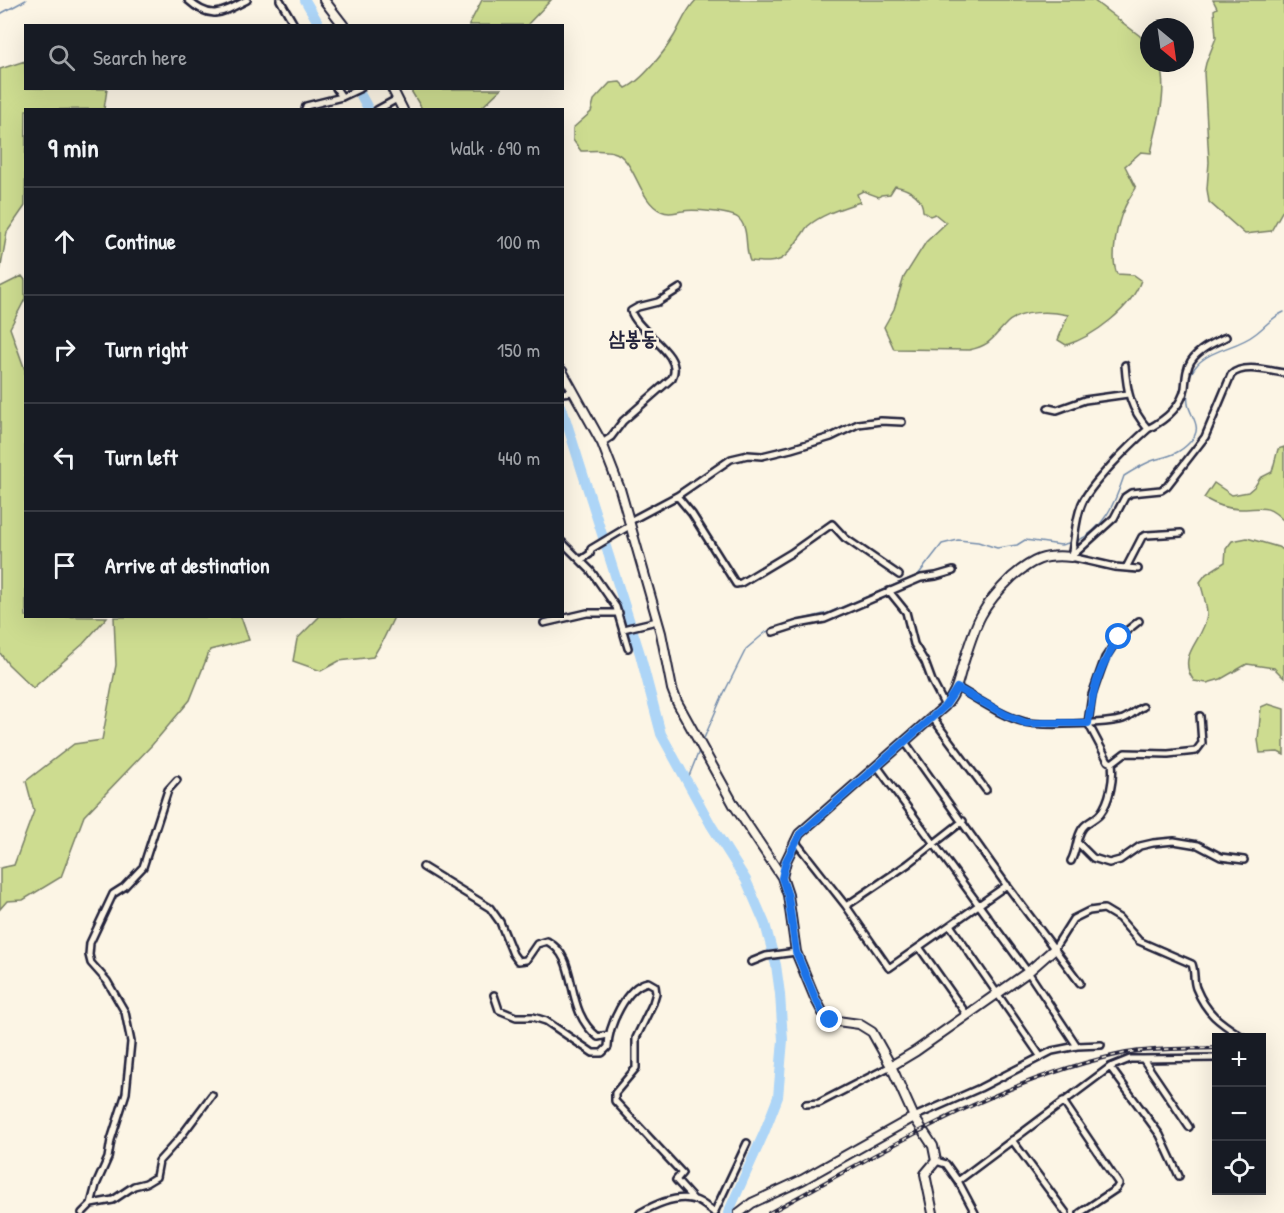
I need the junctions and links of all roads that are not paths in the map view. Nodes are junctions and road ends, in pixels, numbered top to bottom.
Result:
1 (188, 0) edge
2 (247, 0) edge
3 (279, 0) edge
4 (324, 0) edge
5 (294, 24) edge
6 (342, 24) edge
7 (337, 90) edge
8 (359, 90) edge
9 (393, 90) edge
10 (342, 97) junction
11 (397, 99) junction
12 (306, 108) edge
13 (379, 108) edge
14 (402, 108) edge
15 (680, 288) dead end
16 (1226, 338) dead end
17 (1125, 365) dead end
18 (1284, 373) edge
19 (567, 392) edge
20 (1128, 393) junction
21 (1048, 408) dead end
22 (902, 422) dead end
23 (1148, 429) junction
24 (602, 443) junction
25 (677, 496) junction
26 (630, 523) junction
27 (1181, 533) dead end
28 (564, 544) edge
29 (1071, 557) junction
30 (581, 560) junction
31 (1126, 568) junction
32 (1138, 569) dead end
33 (953, 571) dead end
34 (900, 575) dead end
35 (889, 591) junction
36 (619, 613) junction
37 (657, 621) junction
38 (1139, 621) dead end
39 (544, 623) dead end
40 (624, 629) junction
41 (773, 632) dead end
42 (628, 648) dead end
43 (957, 688) junction
44 (945, 706) junction
45 (1143, 707) dead end
46 (1200, 716) dead end
47 (932, 717) junction
48 (1088, 723) junction
49 (905, 742) junction
50 (1112, 763) junction
51 (877, 766) junction
52 (177, 780) dead end
53 (986, 790) dead end
54 (963, 821) junction
55 (795, 841) junction
56 (935, 843) junction
57 (1078, 843) junction
58 (1244, 860) dead end
59 (1071, 861) dead end
60 (423, 867) dead end
61 (782, 878) junction
62 (1007, 885) junction
63 (979, 905) junction
64 (846, 906) junction
65 (950, 925) junction
66 (919, 947) junction
67 (1053, 949) junction
68 (796, 952) junction
69 (751, 962) dead end
70 (1028, 972) junction
71 (1080, 983) dead end
72 (997, 993) junction
73 (494, 995) dead end
74 (967, 1014) junction
75 (1236, 1033) edge
76 (608, 1035) junction
77 (1101, 1045) dead end
78 (1077, 1046) junction
79 (1041, 1057) junction
80 (1212, 1058) edge
81 (1143, 1059) junction
82 (891, 1066) junction
83 (1110, 1067) junction
84 (212, 1095) dead end
85 (1063, 1101) junction
86 (806, 1104) dead end
87 (914, 1117) junction
88 (1190, 1127) dead end
89 (1012, 1140) junction
90 (747, 1143) dead end
91 (936, 1161) junction
92 (1179, 1176) dead end
93 (958, 1181) junction
94 (694, 1200) junction
95 (90, 1204) junction
96 (82, 1213) edge
97 (640, 1213) edge
98 (714, 1213) edge
99 (739, 1213) edge
100 (933, 1213) edge
101 (975, 1213) edge
102 (1066, 1213) edge
103 (1080, 1213) edge

1 - 2 street
3 - 5 street
4 - 6 main road
7 - 10 street
8 - 10 street
9 - 11 main road
10 - 12 street
11 - 13 street
11 - 14 main road
15 - 24 street
16 - 23 street
17 - 20 street
18 - 29 street
19 - 24 main road
20 - 21 street
20 - 23 street
22 - 25 street
23 - 29 street
24 - 26 main road
25 - 26 street
25 - 34 street
26 - 30 street
26 - 37 main road
27 - 31 street
28 - 30 street
29 - 31 street
29 - 43 main road
30 - 36 street
31 - 32 street
33 - 35 street
35 - 41 street
35 - 44 street
36 - 39 street
36 - 40 street
37 - 40 street
37 - 61 main road
38 - 48 street
40 - 42 street
43 - 44 main road
43 - 48 street
44 - 47 main road
45 - 48 street
46 - 50 street
47 - 49 main road
47 - 53 street
48 - 50 street
49 - 51 main road
49 - 54 street
50 - 57 street
51 - 55 main road
51 - 56 street
52 - 95 street
54 - 56 street
54 - 62 street
55 - 61 main road
55 - 64 street
56 - 63 street
56 - 64 street
57 - 58 street
57 - 59 street
60 - 76 street
61 - 68 main road
62 - 63 street
62 - 67 street
63 - 65 street
63 - 70 street
64 - 66 street
65 - 66 street
65 - 72 street
66 - 74 street
67 - 70 main road
67 - 71 street
67 - 75 street
68 - 69 street
68 - 82 main road
70 - 72 main road
70 - 78 street
72 - 74 main road
72 - 79 street
73 - 76 street
74 - 82 main road
76 - 94 street
77 - 78 street
78 - 79 street
79 - 87 street
80 - 81 street
81 - 83 street
81 - 88 street
82 - 86 street
82 - 87 main road
83 - 85 street
83 - 92 street
84 - 95 street
85 - 89 street
85 - 103 street
87 - 91 main road
87 - 99 main road
89 - 93 street
89 - 102 street
90 - 98 street
91 - 93 street
91 - 100 main road
93 - 101 street
94 - 97 street
94 - 98 street
95 - 96 street

